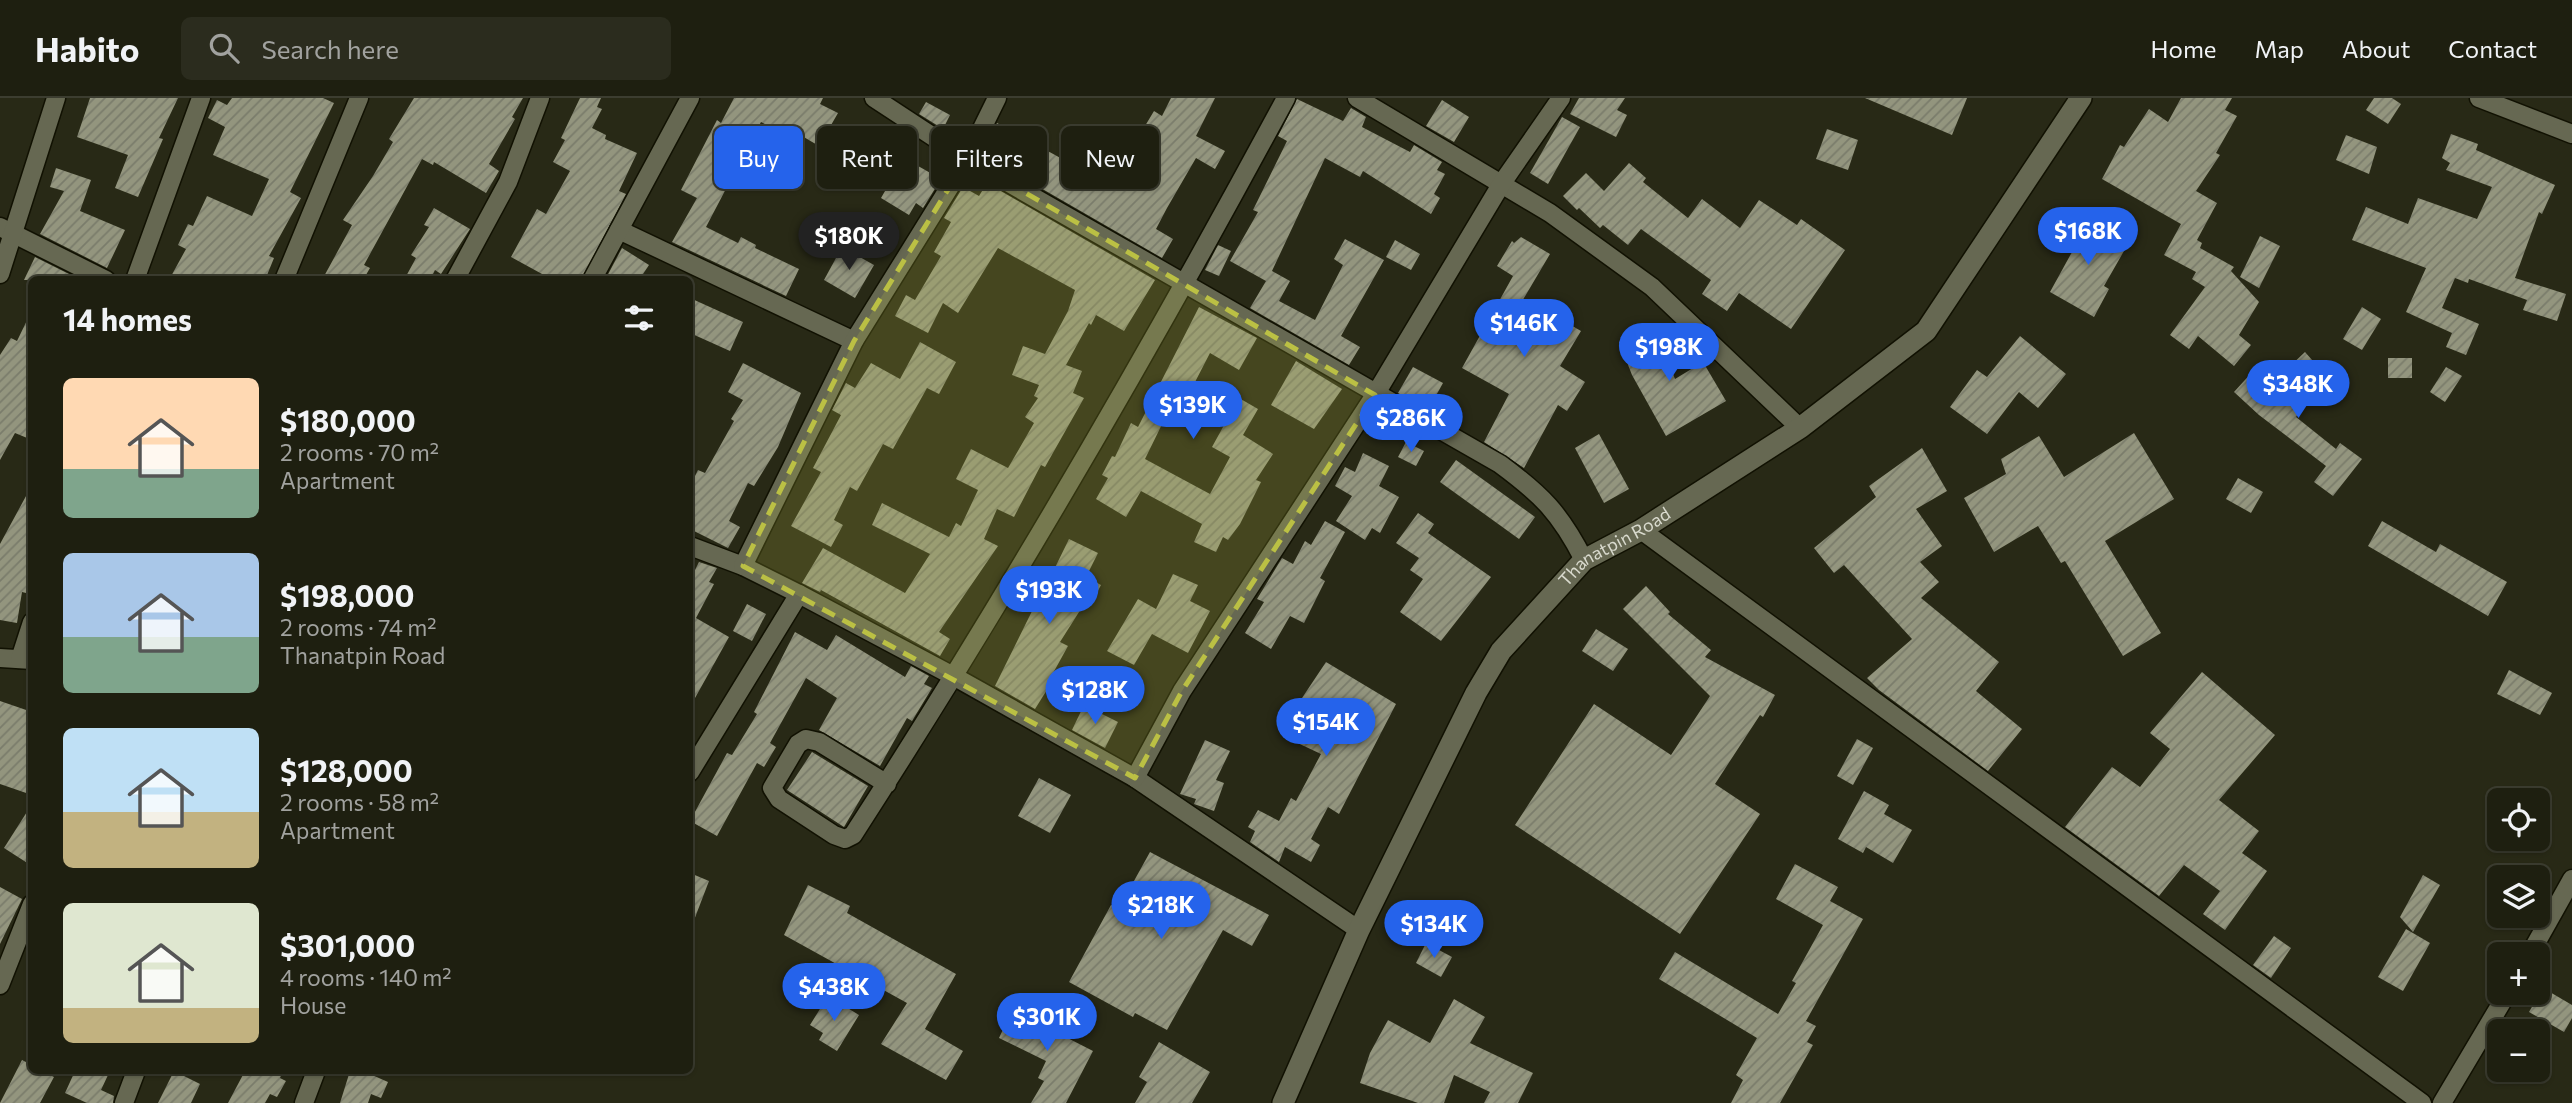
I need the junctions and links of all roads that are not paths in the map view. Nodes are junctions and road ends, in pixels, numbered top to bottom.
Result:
1 (57, 98) edge
2 (201, 98) edge
3 (359, 98) edge
4 (540, 98) edge
5 (690, 98) edge
6 (874, 98) edge
7 (997, 98) edge
8 (1286, 98) edge
9 (1357, 98) edge
10 (1561, 98) edge
11 (2081, 98) edge
12 (2479, 98) edge
13 (983, 126) edge
14 (2572, 134) edge
15 (931, 135) edge
16 (1502, 183) junction
17 (948, 189) edge
18 (1019, 189) edge
19 (619, 230) junction
20 (6, 231) edge
21 (0, 274) edge
22 (98, 276) edge
23 (136, 276) edge
24 (286, 276) edge
25 (457, 276) edge
26 (594, 276) edge
27 (1186, 285) junction
28 (854, 341) junction
29 (1375, 395) junction
30 (1800, 428) junction
31 (1641, 530) junction
32 (693, 546) edge
33 (1584, 560) junction
34 (743, 566) junction
35 (799, 594) junction
36 (0, 658) edge
37 (26, 660) edge
38 (955, 677) junction
39 (693, 767) edge
40 (1135, 778) junction
41 (887, 784) junction
42 (2572, 879) edge
43 (28, 914) edge
44 (1359, 930) junction
45 (2537, 942) edge
46 (0, 985) edge
47 (2500, 1005) edge
48 (135, 1074) edge
49 (315, 1074) edge
50 (124, 1103) edge
51 (304, 1103) edge
52 (1283, 1103) edge
53 (2422, 1103) edge
54 (2442, 1103) edge

1 - 20 street
2 - 23 street
3 - 24 street
4 - 25 street
5 - 19 street
6 - 15 street
7 - 13 street
8 - 27 street
9 - 16 street
10 - 16 street
11 - 30 main road, Thanatpin Road
12 - 14 street
16 - 29 street
16 - 30 street
17 - 28 street
18 - 27 street
19 - 26 street
19 - 28 street
20 - 21 street
20 - 22 street
27 - 29 street
27 - 38 street
28 - 34 street
29 - 33 street
29 - 40 street
30 - 31 main road, Thanatpin Road
31 - 33 main road, Thanatpin Road
31 - 53 street
32 - 34 street
33 - 44 main road, Thanatpin Road
34 - 35 street
35 - 38 street
35 - 39 street
36 - 37 street
38 - 40 street
38 - 41 street
40 - 44 street
41 - 41 street
42 - 45 street
43 - 46 street
44 - 52 main road, Thanatpin Road
47 - 54 street
48 - 50 street
49 - 51 street

